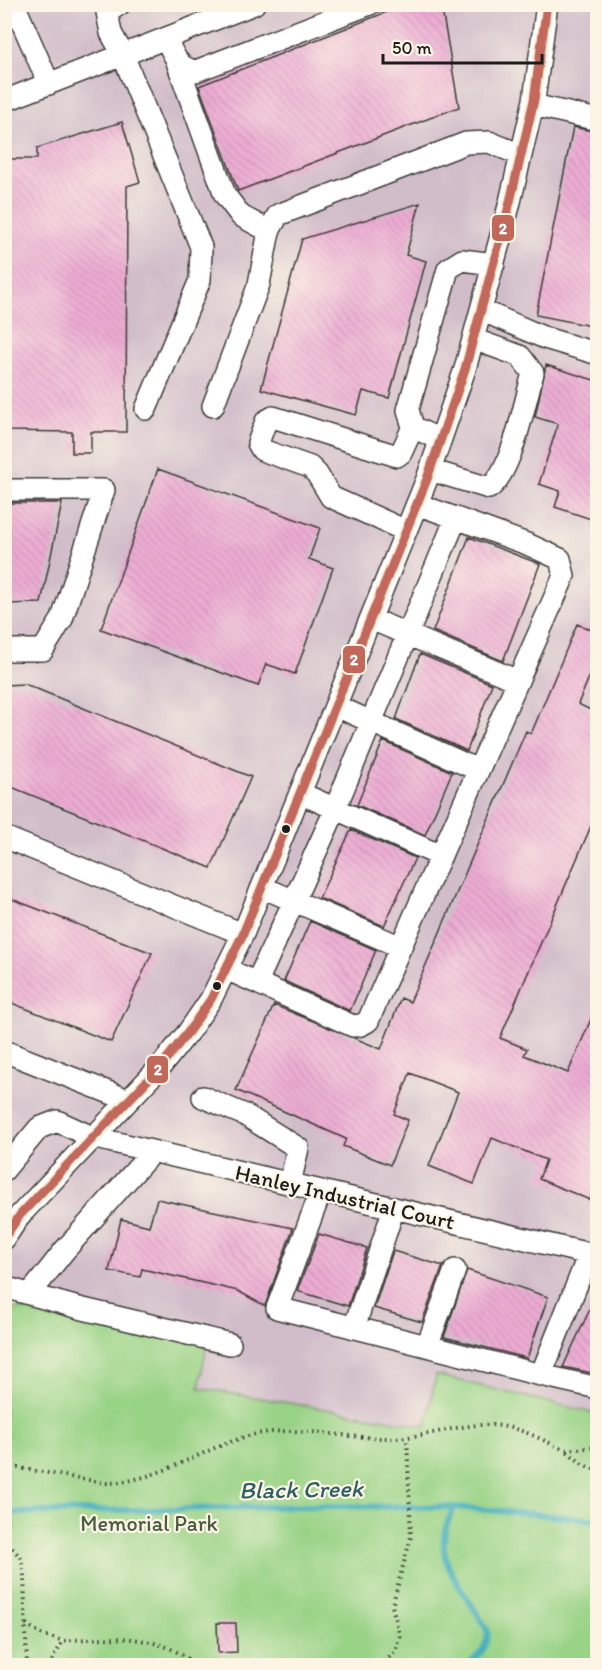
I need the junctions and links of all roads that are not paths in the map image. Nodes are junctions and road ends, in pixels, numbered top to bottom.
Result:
1 (14, 4) edge
2 (254, 4) edge
3 (370, 4) edge
4 (547, 4) edge
5 (110, 7) edge
6 (166, 38) junction
7 (123, 55) junction
8 (177, 62) junction
9 (49, 84) junction
10 (534, 99) junction
11 (4, 100) edge
12 (597, 106) edge
13 (597, 120) edge
14 (521, 155) junction
15 (269, 231) junction
16 (494, 264) junction
17 (481, 310) junction
18 (473, 339) junction
19 (597, 354) edge
20 (213, 406) dead end
21 (146, 410) dead end
22 (411, 419) junction
23 (440, 440) junction
24 (430, 470) junction
25 (4, 490) edge
26 (417, 504) junction
27 (456, 518) junction
28 (406, 531) junction
29 (371, 619) junction
30 (407, 633) junction
31 (4, 650) edge
32 (518, 681) junction
33 (336, 706) junction
34 (370, 723) junction
35 (478, 770) junction
36 (300, 793) junction
37 (334, 810) junction
38 (4, 837) edge
39 (441, 856) junction
40 (262, 887) junction
41 (294, 900) junction
42 (243, 934) junction
43 (401, 947) junction
44 (226, 969) junction
45 (257, 982) junction
46 (4, 1051) edge
47 (203, 1097) dead end
48 (128, 1100) junction
49 (92, 1137) junction
50 (152, 1152) junction
51 (4, 1170) edge
52 (290, 1184) junction
53 (321, 1191) junction
54 (394, 1208) junction
55 (5, 1236) edge
56 (593, 1255) edge
57 (455, 1270) dead end
58 (4, 1287) edge
59 (30, 1294) junction
60 (354, 1328) junction
61 (230, 1344) dead end
62 (427, 1346) junction
63 (541, 1375) junction
64 (597, 1388) edge

1 - 9 street
2 - 6 street
3 - 8 street
4 - 10 street
5 - 7 street
6 - 7 street
6 - 8 street
7 - 9 street
7 - 21 street
8 - 15 street
9 - 11 street
10 - 12 street
10 - 13 street
10 - 14 street
14 - 15 street
14 - 16 street
15 - 20 street
16 - 17 street
16 - 22 street
17 - 18 street
17 - 19 street
18 - 23 street
18 - 24 street
22 - 23 street
22 - 28 street
23 - 24 street
24 - 26 street
25 - 31 street
26 - 27 street
26 - 28 street
27 - 30 street
27 - 32 street
28 - 29 street
29 - 30 street
29 - 33 street
30 - 32 street
30 - 34 street
32 - 35 street
33 - 34 street
33 - 36 street
34 - 35 street
34 - 37 street
35 - 39 street
36 - 37 street
36 - 40 street
37 - 39 street
37 - 41 street
38 - 42 street
39 - 43 street
40 - 41 street
40 - 42 street
41 - 43 street
41 - 45 street
42 - 44 street
43 - 45 street
44 - 45 street
44 - 48 street
46 - 48 street
47 - 52 street
48 - 49 street
49 - 50 street, Hanley Industrial Court
49 - 51 street, Hanley Industrial Court
49 - 55 street
50 - 52 street, Hanley Industrial Court
50 - 59 street
52 - 53 street, Hanley Industrial Court
53 - 54 street, Hanley Industrial Court
53 - 60 street
54 - 56 street, Hanley Industrial Court
54 - 60 street
56 - 63 street
57 - 62 street
58 - 59 street
59 - 61 street
60 - 62 street
62 - 63 street
63 - 64 street

